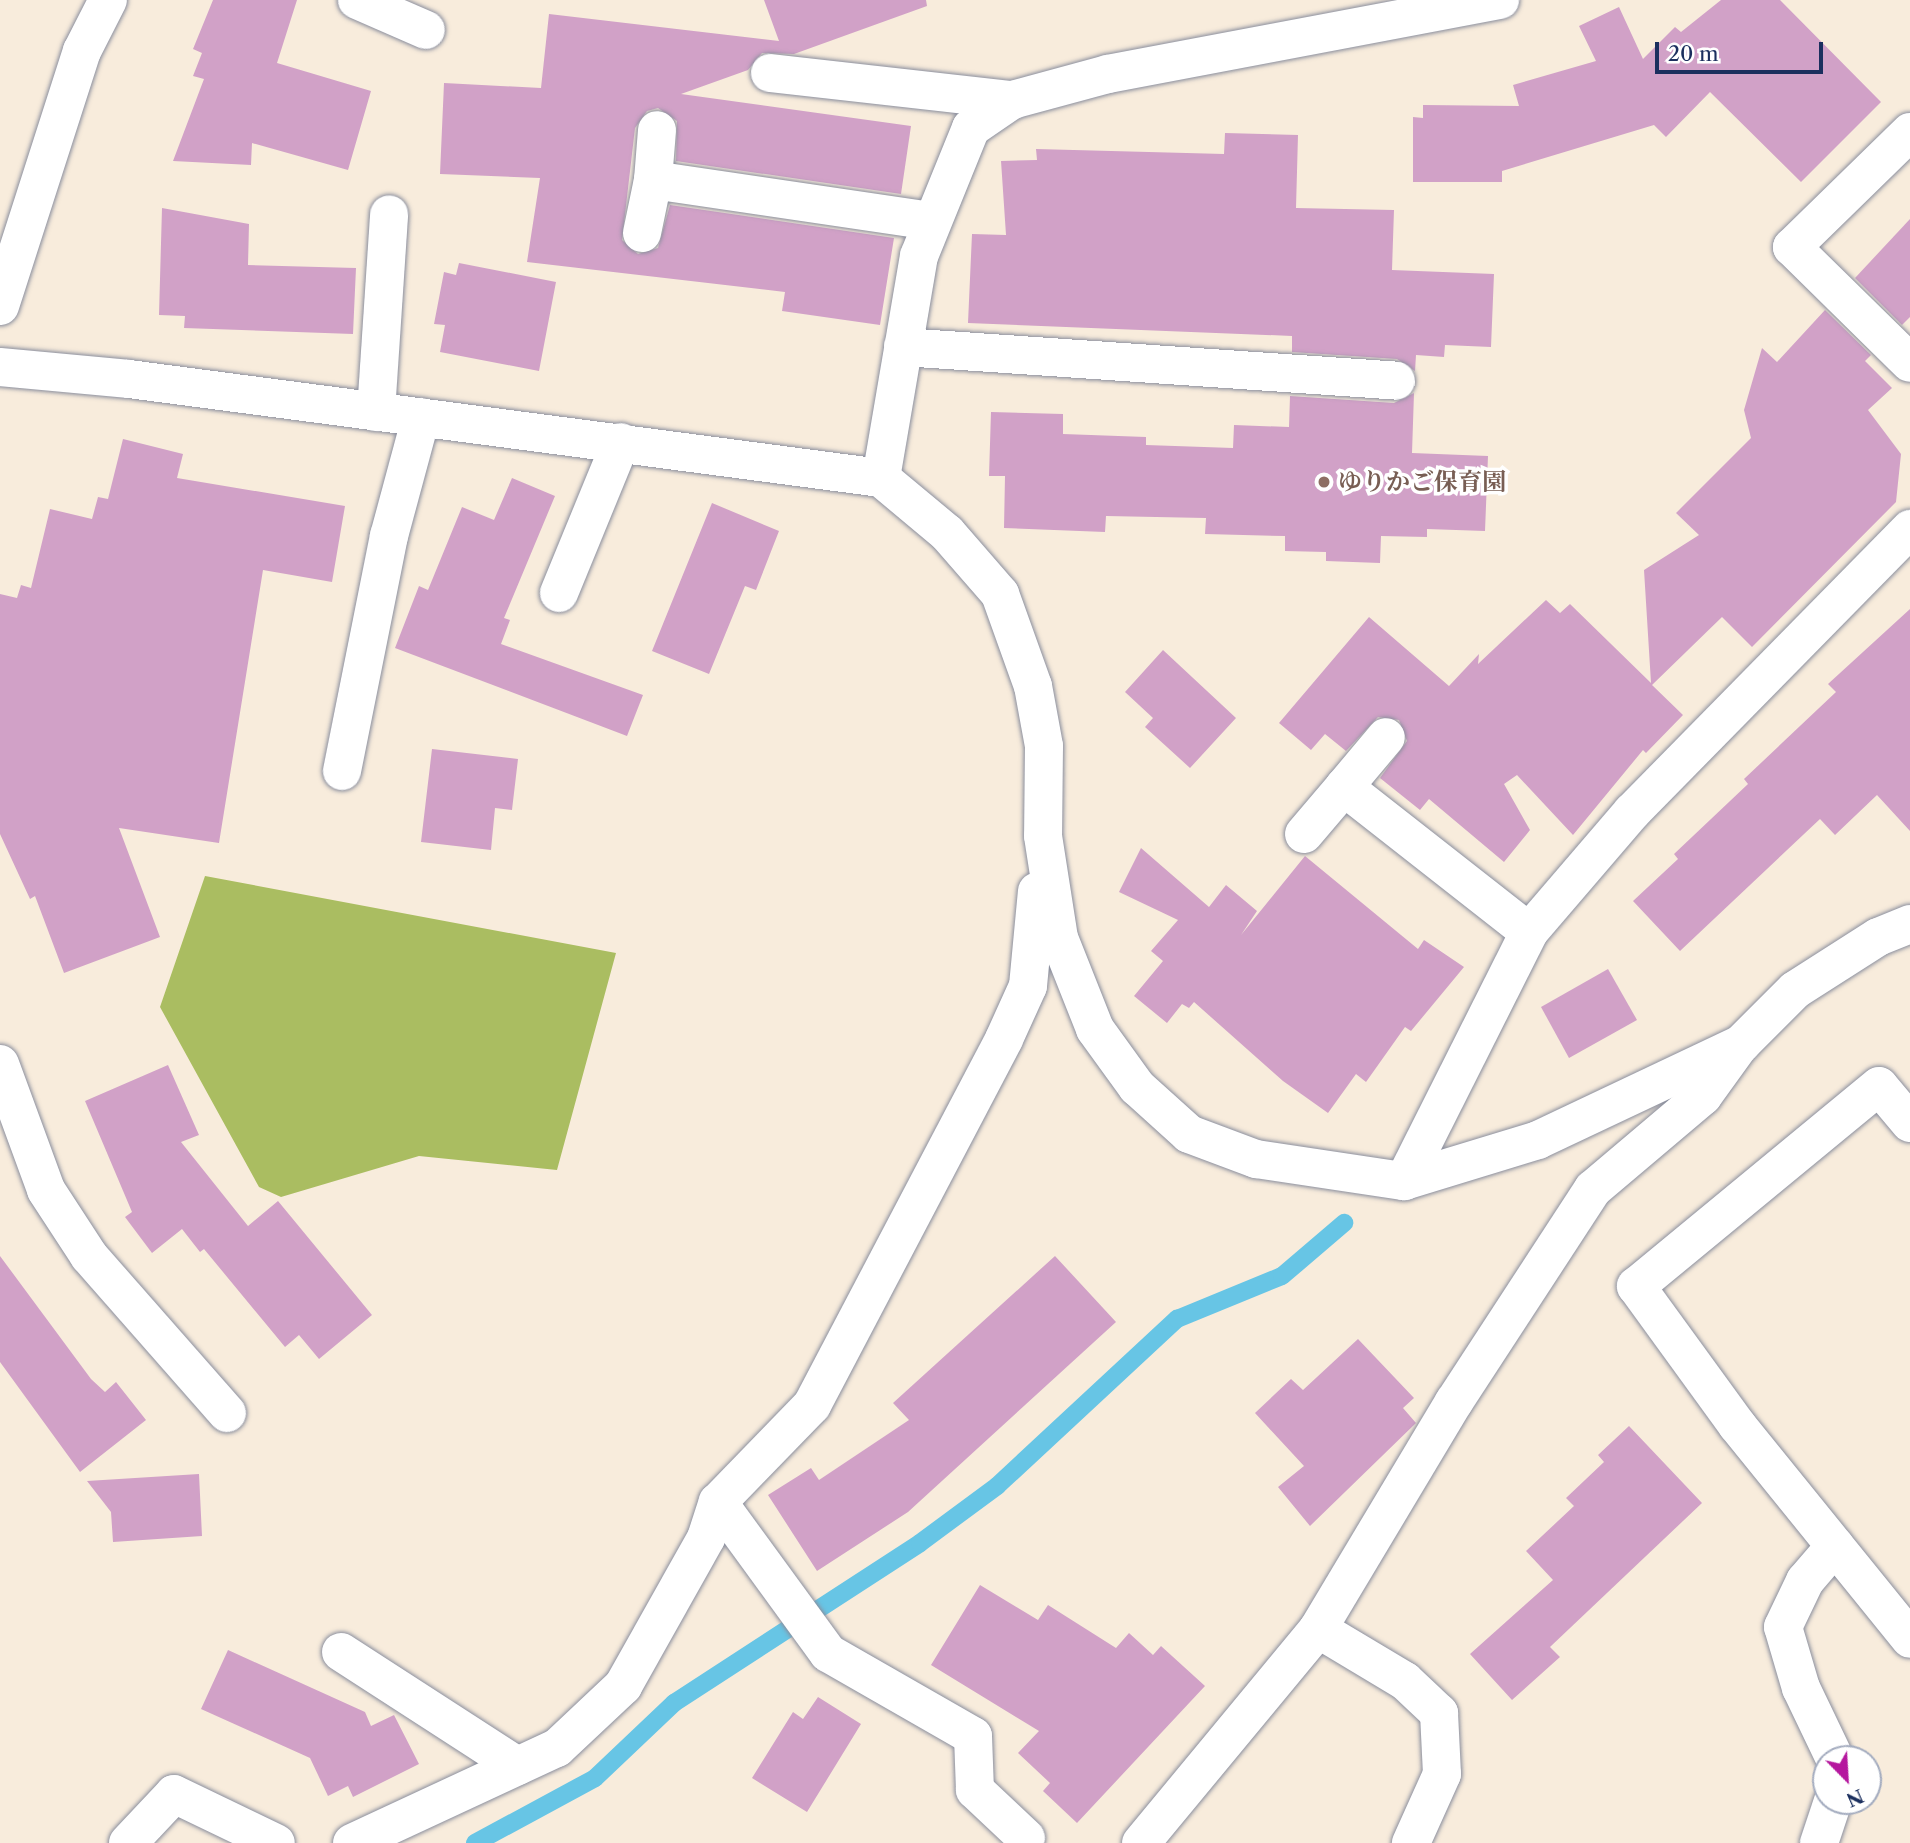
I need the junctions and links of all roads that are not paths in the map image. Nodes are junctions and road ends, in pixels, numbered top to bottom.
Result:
1 (108, 0) edge
2 (356, 0) edge
3 (1500, 0) edge
4 (426, 30) dead end
5 (770, 73) dead end
6 (1012, 100) junction
7 (657, 130) dead end
8 (1910, 132) edge
9 (653, 180) junction
10 (389, 214) dead end
11 (931, 221) junction
12 (642, 233) dead end
13 (0, 306) edge
14 (903, 347) junction
15 (1910, 363) edge
16 (0, 368) edge
17 (1396, 381) dead end
18 (376, 412) junction
19 (421, 417) junction
20 (621, 442) junction
21 (881, 478) junction
22 (1910, 529) edge
23 (559, 593) dead end
24 (1386, 737) dead end
25 (342, 771) dead end
26 (1344, 787) junction
27 (1304, 834) dead end
28 (1043, 836) junction
29 (1910, 924) edge
30 (1529, 932) junction
31 (1741, 1044) junction
32 (0, 1064) edge
33 (1910, 1123) edge
34 (1404, 1181) junction
35 (227, 1413) dead end
36 (718, 1502) junction
37 (1835, 1546) junction
38 (1318, 1629) junction
39 (1910, 1639) edge
40 (341, 1652) dead end
41 (1828, 1745) edge
42 (517, 1766) junction
43 (1828, 1815) edge
44 (1026, 1838) dead end
45 (128, 1843) edge
46 (276, 1843) edge
47 (352, 1843) edge
48 (1141, 1843) edge
49 (1411, 1843) edge
50 (1819, 1843) edge

1 - 13 street
2 - 4 street
3 - 6 street
5 - 6 street
6 - 11 street
7 - 9 street
8 - 15 street
9 - 11 street
9 - 12 street
10 - 18 street
11 - 14 street
14 - 17 street
14 - 21 street
16 - 18 street
18 - 19 street
19 - 20 street
19 - 25 street
20 - 21 street
20 - 23 street
21 - 28 street
22 - 30 street
24 - 26 street
26 - 27 street
26 - 30 street
28 - 34 street
28 - 36 street
29 - 31 street
30 - 34 street
31 - 34 street
31 - 38 street
32 - 35 street
33 - 37 street
36 - 42 street
36 - 44 street
37 - 39 street
37 - 41 street
38 - 48 street
38 - 49 street
40 - 42 street
42 - 47 street
43 - 50 street
45 - 46 street

